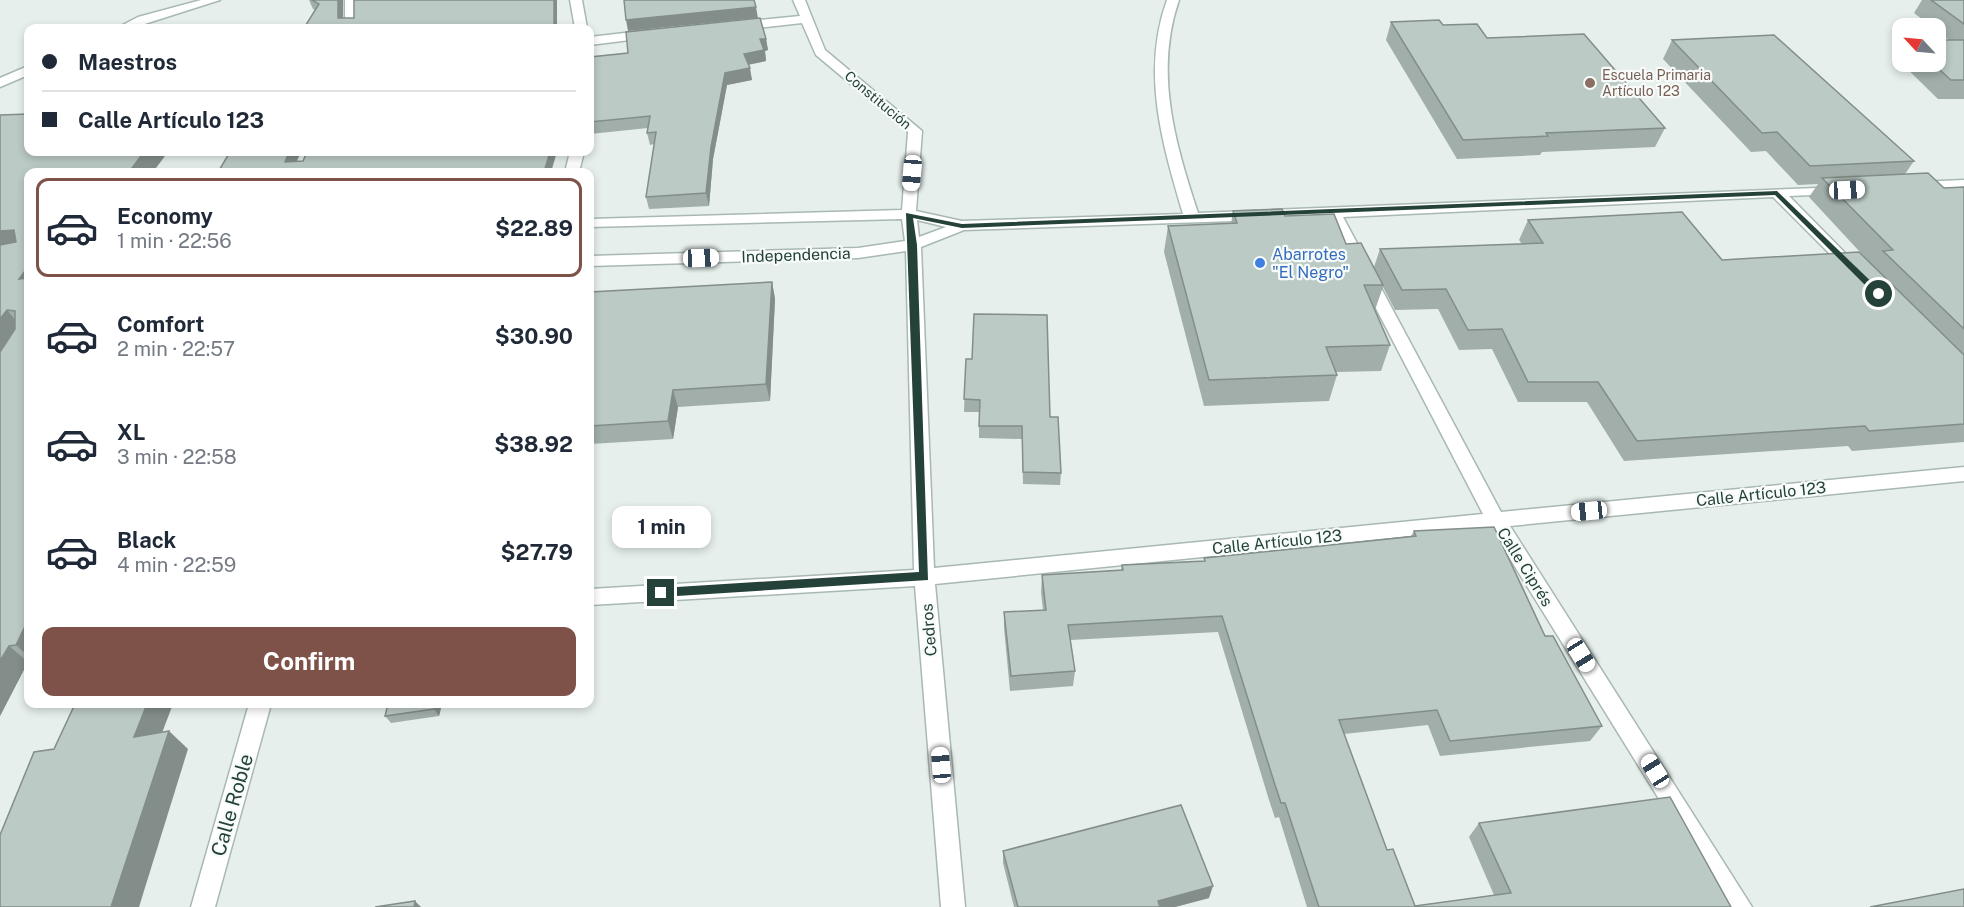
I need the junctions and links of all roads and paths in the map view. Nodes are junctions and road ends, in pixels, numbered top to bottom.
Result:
1 (214, 0) edge
2 (351, 0) edge
3 (576, 0) edge
4 (799, 0) edge
5 (1173, 0) edge
6 (806, 19) junction
7 (132, 24) edge
8 (351, 24) edge
9 (580, 24) edge
10 (726, 27) edge
11 (658, 34) edge
12 (594, 41) edge
13 (24, 72) edge
14 (0, 83) edge
15 (1964, 184) edge
16 (1906, 187) edge
17 (1847, 190) edge
18 (1777, 193) junction
19 (1334, 213) junction
20 (909, 214) junction
21 (1192, 218) junction
22 (594, 223) edge
23 (962, 226) junction
24 (913, 245) junction
25 (594, 261) edge
26 (1862, 278) edge
27 (1964, 474) edge
28 (1496, 520) junction
29 (924, 576) junction
30 (594, 597) edge
31 (259, 708) edge
32 (203, 907) edge
33 (953, 907) edge
34 (1740, 907) edge

1 - 7 street
2 - 8 street
3 - 9 street
4 - 6 street, Constitución
5 - 21 street
6 - 10 street
6 - 20 street, Constitución
11 - 12 street
13 - 14 street
15 - 16 street
17 - 18 street, Independencia
18 - 19 street, Independencia
18 - 26 street
19 - 21 street, Independencia
19 - 28 street, Calle Ciprés
20 - 22 street, Independencia
20 - 23 street, Independencia
20 - 24 street, Cedros
21 - 23 street, Independencia
23 - 24 street, Independencia
24 - 25 street, Independencia
24 - 29 street, Cedros
27 - 28 street, Calle Artículo 123
28 - 29 street, Calle Artículo 123
28 - 34 street, Calle Ciprés
29 - 30 street, Calle Artículo 123
29 - 33 street, Cedros
31 - 32 street, Calle Roble

